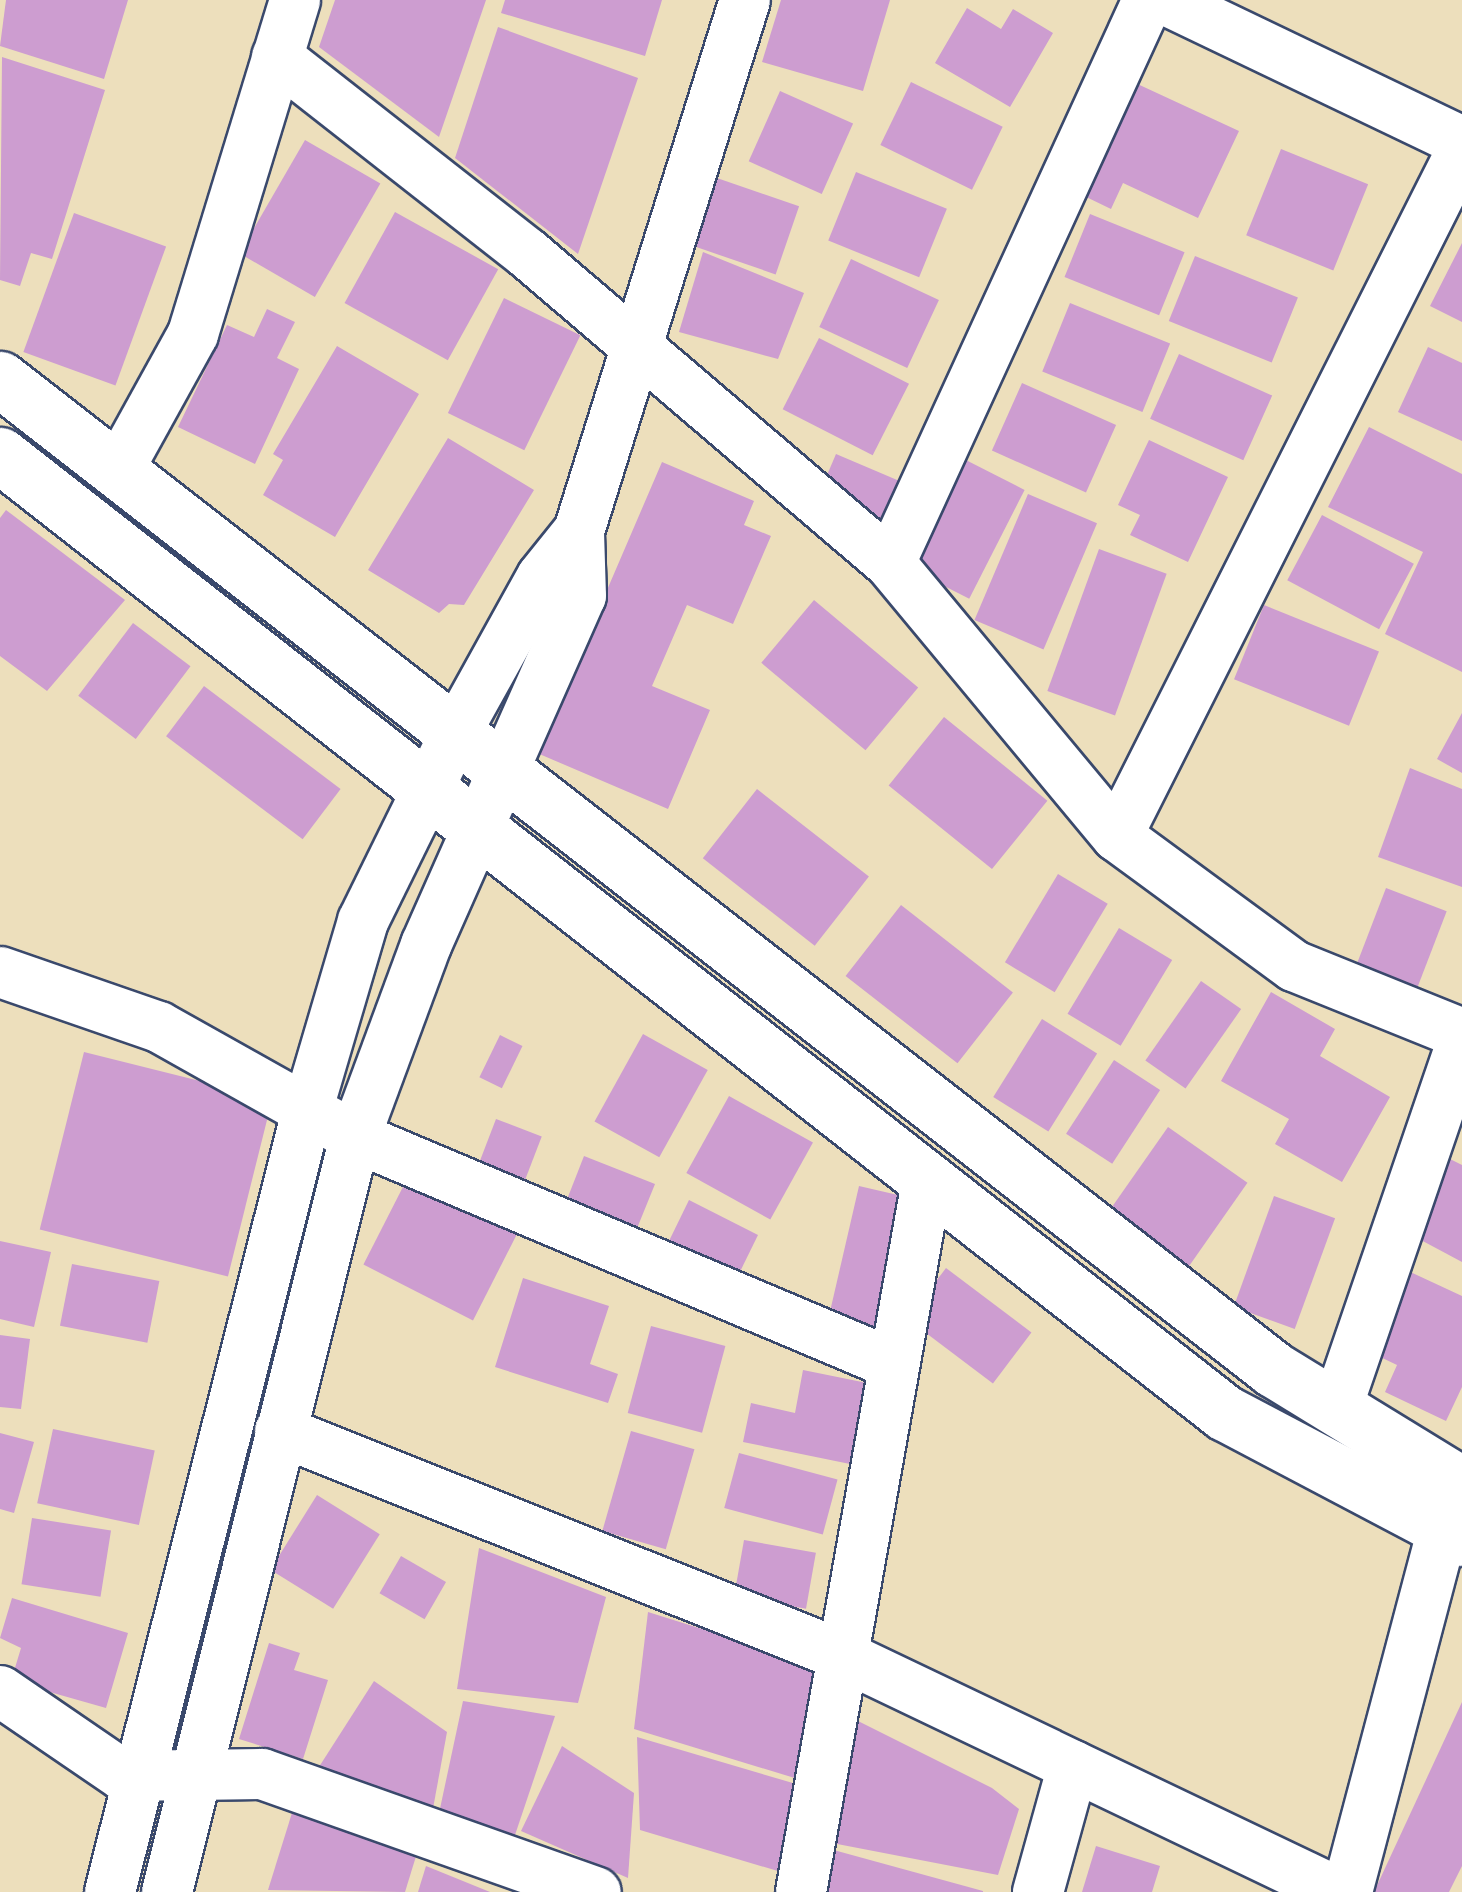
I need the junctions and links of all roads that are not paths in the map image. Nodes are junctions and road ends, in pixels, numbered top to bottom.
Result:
1 (295, 0) edge
2 (745, 0) edge
3 (1148, 0) edge
4 (1166, 0) edge
5 (277, 57) junction
6 (1462, 142) edge
7 (1462, 150) edge
8 (634, 344) junction
9 (0, 379) edge
10 (0, 455) edge
11 (118, 470) junction
12 (579, 531) junction
13 (890, 563) junction
14 (456, 732) junction
15 (504, 770) junction
16 (425, 791) junction
17 (476, 828) junction
18 (1117, 836) junction
19 (0, 972) edge
20 (1462, 1038) edge
21 (308, 1108) junction
22 (355, 1137) junction
23 (927, 1181) junction
24 (893, 1364) junction
25 (1336, 1410) junction
26 (280, 1430) junction
27 (1456, 1517) edge
28 (840, 1654) junction
29 (0, 1691) edge
30 (1073, 1766) junction
31 (197, 1776) junction
32 (139, 1777) junction
33 (110, 1892) edge
34 (167, 1892) edge
35 (596, 1892) edge
36 (801, 1892) edge
37 (1038, 1892) edge
38 (1337, 1892) edge
39 (1347, 1892) edge

1 - 5 street
2 - 8 street
3 - 13 street
4 - 6 street
5 - 8 street
5 - 11 street
7 - 18 street
8 - 12 street
8 - 13 street
9 - 11 main road
10 - 16 main road
11 - 14 main road
12 - 14 street
12 - 15 street
13 - 18 street
14 - 15 main road
14 - 16 street
15 - 17 street
15 - 25 main road
16 - 17 main road
16 - 21 street
17 - 22 street
17 - 23 main road
18 - 20 street
19 - 21 street
20 - 25 street
21 - 22 street
21 - 32 street
22 - 24 street
22 - 26 street
23 - 24 street
23 - 27 main road
24 - 28 street
25 - 27 main road
26 - 28 street
26 - 31 street
27 - 39 street
28 - 30 street
28 - 36 street
29 - 32 street
30 - 37 street
30 - 38 street
31 - 32 street
31 - 34 street
31 - 35 street
32 - 33 street

